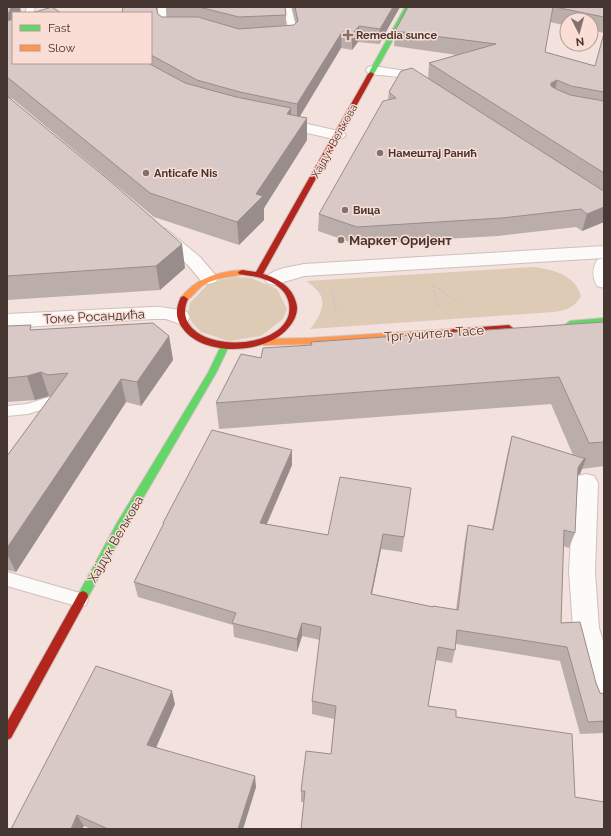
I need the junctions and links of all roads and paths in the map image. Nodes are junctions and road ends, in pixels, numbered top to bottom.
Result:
1 (162, 7) edge
2 (287, 7) edge
3 (408, 7) edge
4 (179, 29) edge
5 (276, 38) edge
6 (373, 70) junction
7 (437, 95) edge
8 (261, 119) edge
9 (338, 135) junction
10 (146, 220) edge
11 (604, 252) edge
12 (604, 264) edge
13 (328, 269) junction
14 (266, 276) junction
15 (209, 278) junction
16 (604, 282) edge
17 (180, 317) junction
18 (7, 321) edge
19 (604, 321) edge
20 (557, 325) edge
21 (519, 328) edge
22 (341, 340) junction
23 (263, 342) junction
24 (225, 346) junction
25 (50, 402) edge
26 (7, 411) edge
27 (586, 483) dead end
28 (7, 579) edge
29 (80, 600) junction
30 (604, 695) edge
31 (7, 734) edge

1 - 4 lane
2 - 5 lane
3 - 6 street, Хајдук Вељкова
6 - 7 street
6 - 9 street, Хајдук Вељкова
8 - 9 street
9 - 14 street, Хајдук Вељкова
10 - 15 street
11 - 13 street
12 - 16 street
13 - 14 street
13 - 22 path
14 - 15 street
14 - 23 street
15 - 17 street
17 - 18 street, Томе Росандића
17 - 24 street
19 - 20 street
21 - 22 street, Трг учитељ Тасе
22 - 23 street, Трг учитељ Тасе
23 - 24 street
24 - 29 street, Хајдук Вељкова
25 - 26 lane
27 - 30 street
28 - 29 lane
29 - 31 street, Хајдук Вељкова

